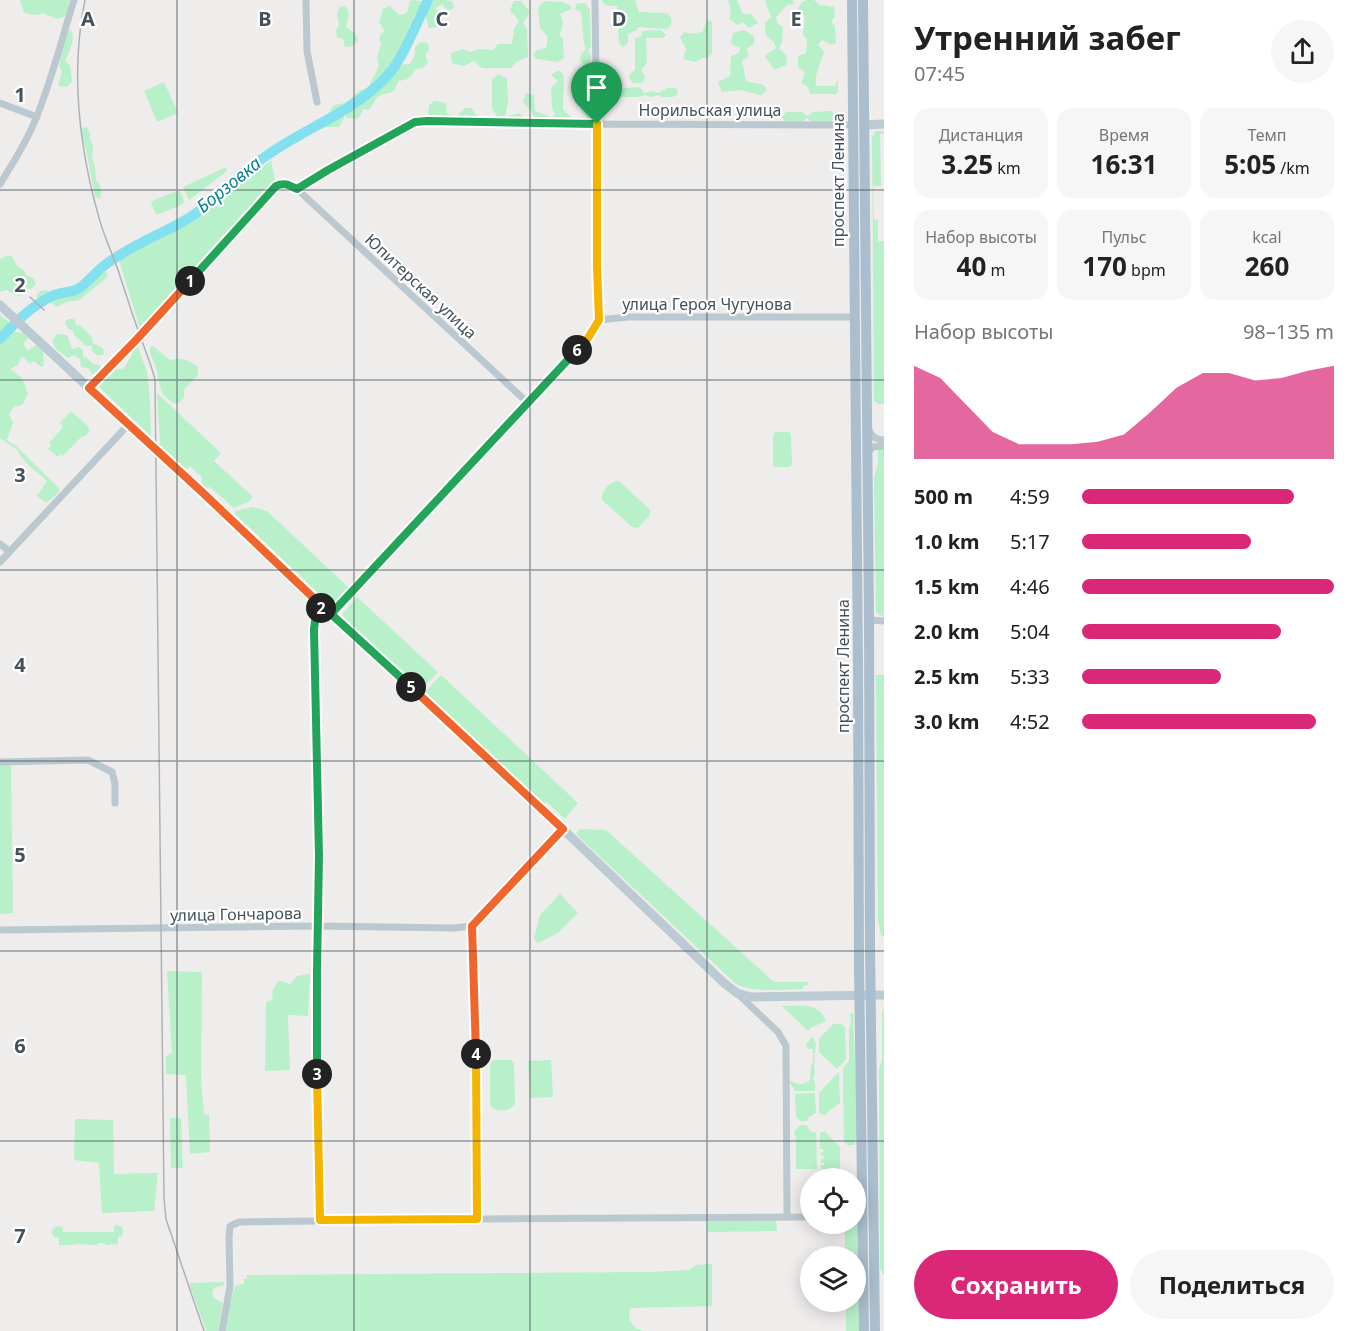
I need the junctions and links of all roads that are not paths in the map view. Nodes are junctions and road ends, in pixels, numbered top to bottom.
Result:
1 (74, 0) edge
2 (306, 0) edge
3 (595, 0) edge
4 (852, 0) edge
5 (863, 0) edge
6 (317, 102) dead end
7 (0, 103) edge
8 (37, 117) junction
9 (597, 124) junction
10 (884, 124) edge
11 (858, 125) junction
12 (0, 184) edge
13 (297, 189) junction
14 (0, 305) edge
15 (854, 317) junction
16 (599, 320) junction
17 (89, 388) junction
18 (528, 403) junction
19 (129, 424) junction
20 (866, 427) junction
21 (884, 440) edge
22 (884, 446) edge
23 (867, 454) junction
24 (0, 544) edge
25 (9, 551) junction
26 (0, 562) edge
27 (322, 606) junction
28 (331, 614) junction
29 (868, 620) junction
30 (884, 621) edge
31 (0, 762) edge
32 (115, 803) dead end
33 (563, 829) junction
34 (318, 926) junction
35 (472, 926) junction
36 (0, 930) edge
37 (737, 993) junction
38 (865, 995) junction
39 (884, 995) edge
40 (860, 1168) edge
41 (787, 1217) junction
42 (800, 1217) edge
43 (477, 1219) junction
44 (320, 1220) junction
45 (860, 1234) edge
46 (879, 1282) edge
47 (222, 1331) edge
48 (864, 1331) edge
49 (875, 1331) edge

1 - 8 street
2 - 6 street
3 - 9 street
4 - 11 main road, проспект Ленина
5 - 11 main road, проспект Ленина
7 - 8 street
8 - 12 street
9 - 11 street, Норильская улица
9 - 13 street, Норильская улица
9 - 16 street
10 - 11 street, Норильская улица
11 - 15 main road, проспект Ленина
11 - 20 main road, проспект Ленина
13 - 17 street
13 - 18 street, Юпитерская улица
14 - 17 street
15 - 16 street, улица Героя Чугунова
15 - 38 main road, проспект Ленина
16 - 18 street, улица Героя Чугунова
17 - 19 street
18 - 28 street, улица Героя Чугунова
19 - 25 street
19 - 27 street
20 - 21 street
20 - 23 main road, проспект Ленина
22 - 23 street
23 - 29 main road, проспект Ленина
24 - 25 street
25 - 26 street
27 - 28 street
27 - 34 street
28 - 33 street
29 - 30 street
29 - 38 main road, проспект Ленина
31 - 32 street
33 - 35 street
33 - 37 street
34 - 35 street, улица Гончарова
34 - 36 street, улица Гончарова
34 - 44 street
35 - 43 street
37 - 38 street
37 - 41 street
38 - 39 street
38 - 40 main road, проспект Ленина
38 - 46 main road, проспект Ленина
41 - 42 street
41 - 43 street
43 - 44 street
44 - 47 street
45 - 48 main road, проспект Ленина
46 - 49 main road, проспект Ленина

